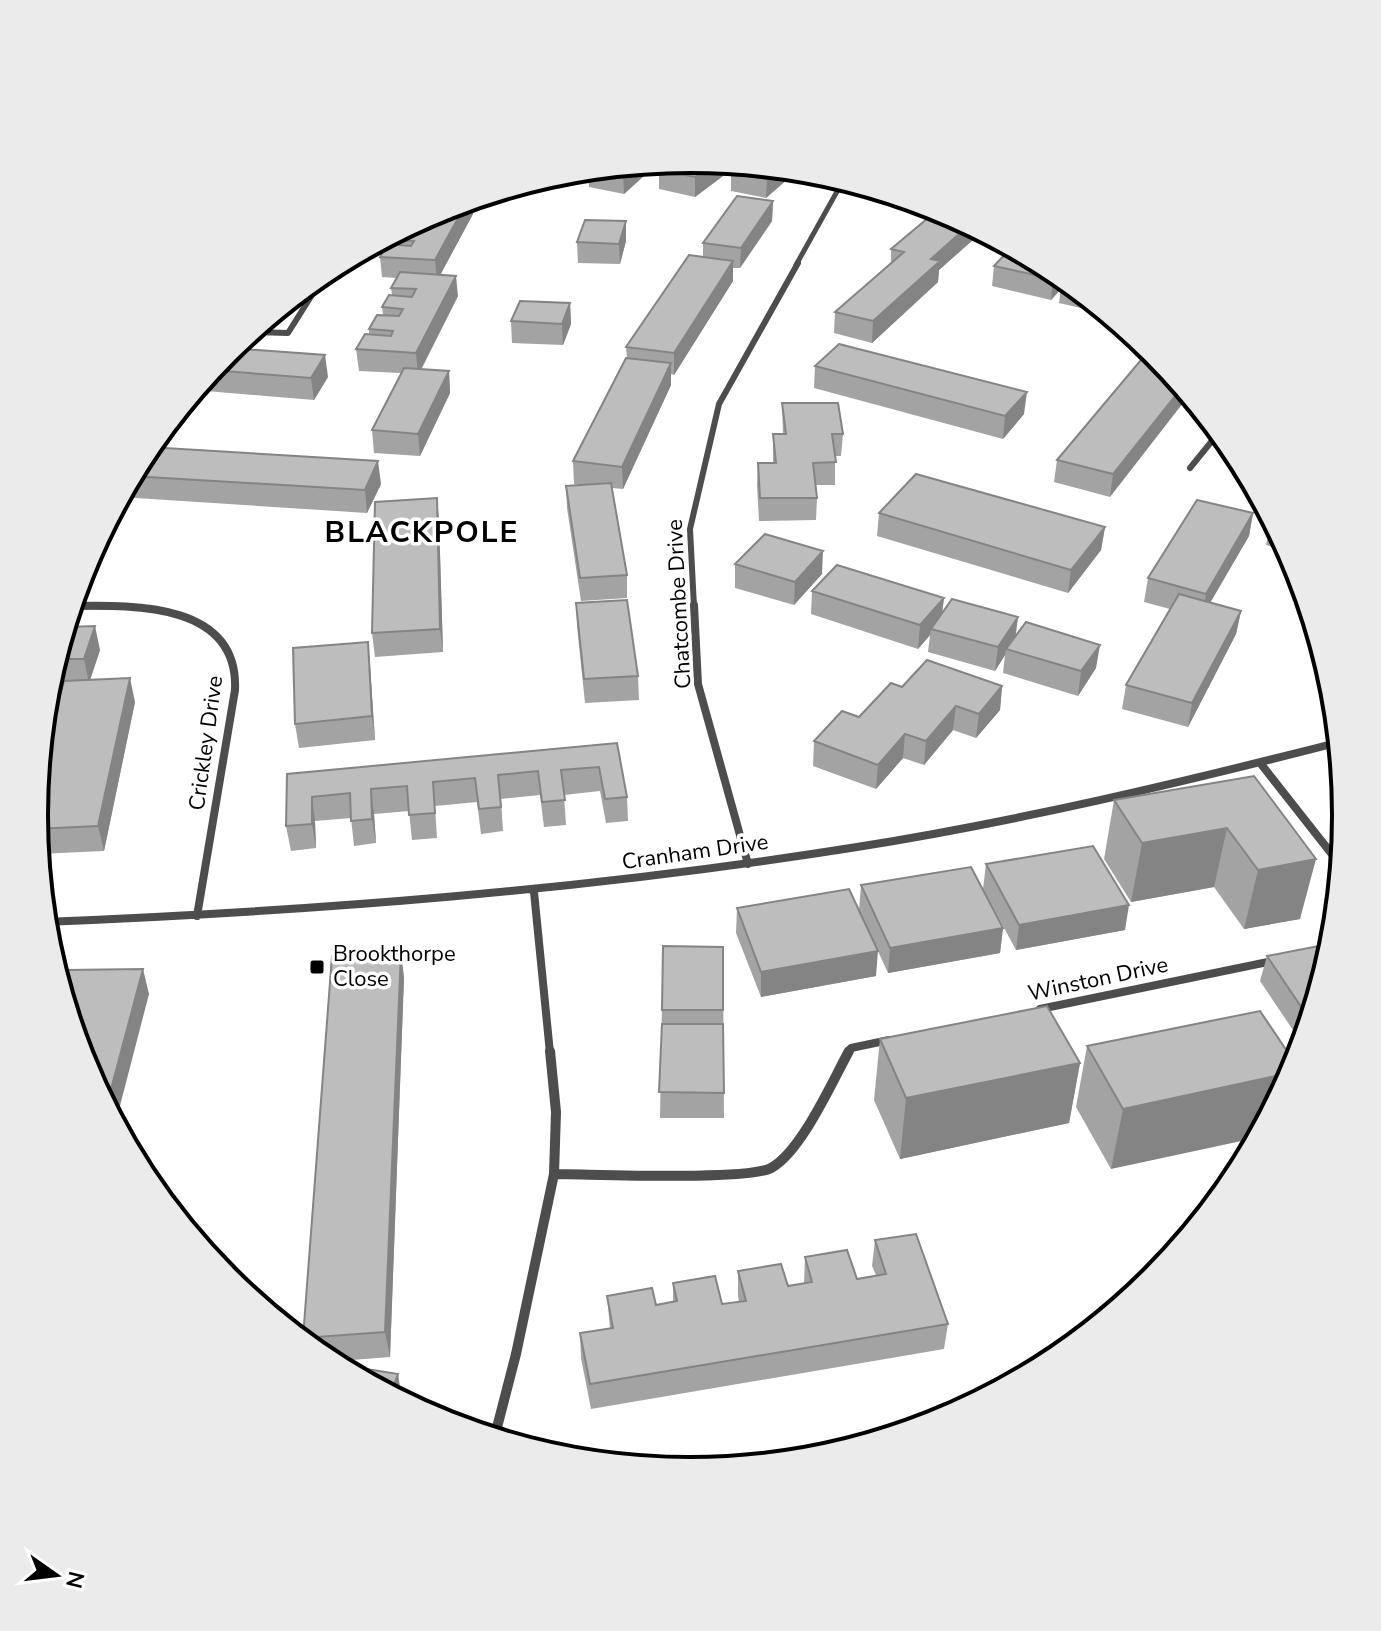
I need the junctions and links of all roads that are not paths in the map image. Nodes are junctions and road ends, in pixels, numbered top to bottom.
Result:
1 (838, 190) edge
2 (310, 298) edge
3 (267, 332) edge
4 (1212, 441) edge
5 (1190, 468) dead end
6 (83, 606) edge
7 (1329, 745) edge
8 (1261, 764) junction
9 (1332, 854) edge
10 (748, 864) junction
11 (534, 892) junction
12 (197, 916) junction
13 (57, 922) edge
14 (1286, 959) edge
15 (1022, 1013) edge
16 (898, 1038) edge
17 (554, 1174) junction
18 (497, 1428) edge

1 - 10 street, Chatcombe Drive
2 - 3 street
4 - 5 street
6 - 12 street, Crickley Drive
7 - 8 street, Cranham Drive
8 - 9 street
8 - 10 street, Cranham Drive
10 - 11 street, Cranham Drive
11 - 12 street, Cranham Drive
11 - 17 street
12 - 13 street, Cranham Drive
14 - 15 street, Winston Drive
16 - 17 street
17 - 18 street

